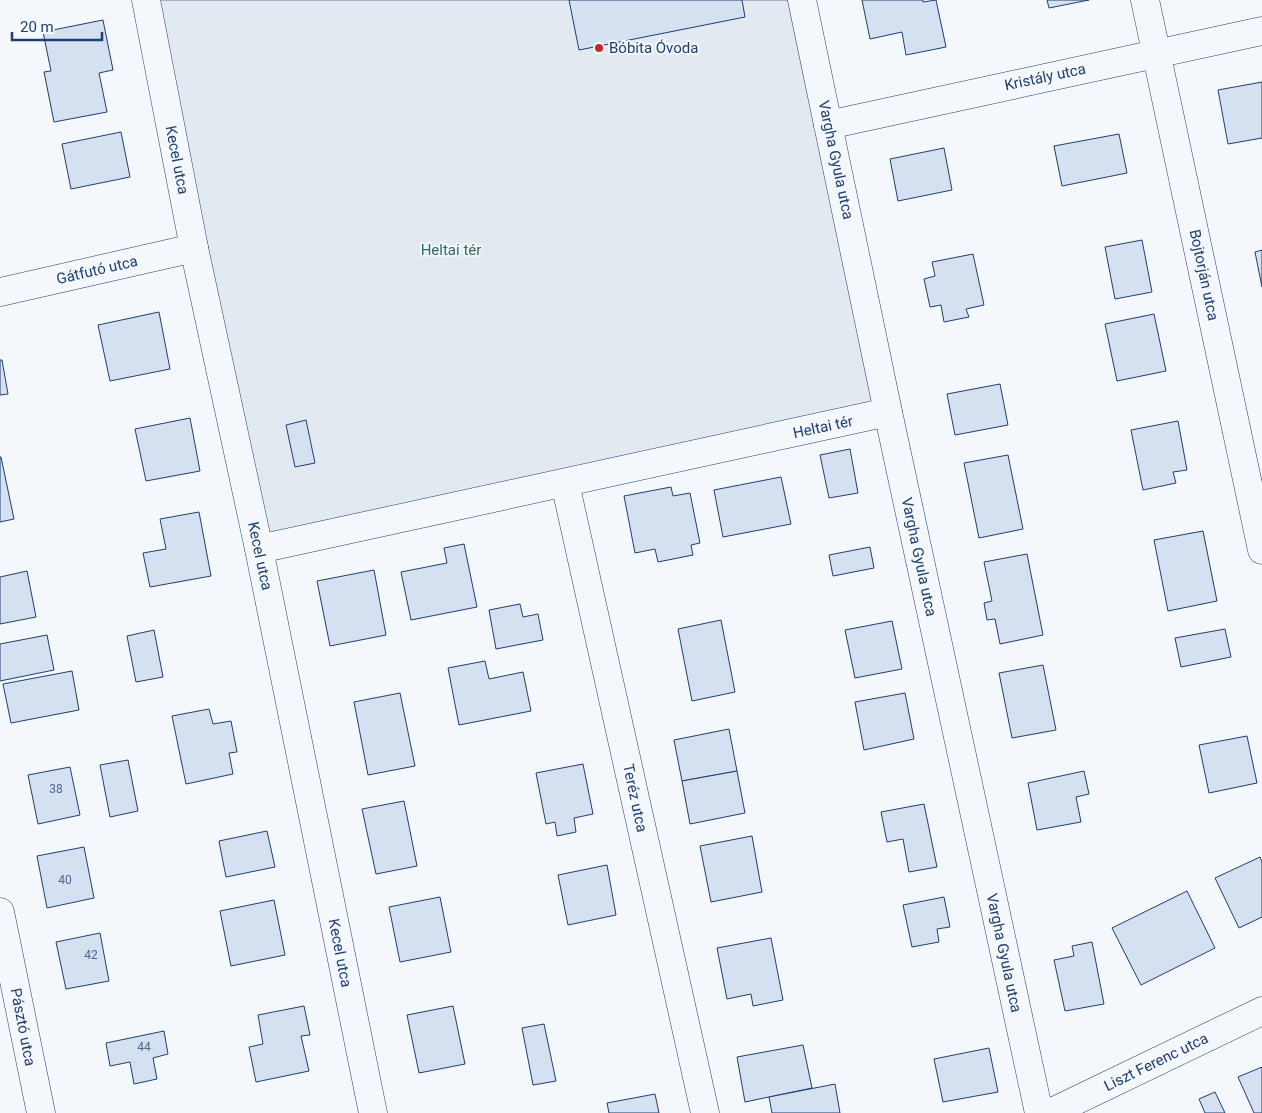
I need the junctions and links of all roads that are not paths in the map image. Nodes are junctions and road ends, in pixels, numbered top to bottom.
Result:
1 (146, 0) edge
2 (802, 0) edge
3 (1145, 0) edge
4 (1262, 30) edge
5 (1157, 53) junction
6 (828, 125) junction
7 (194, 248) junction
8 (0, 292) edge
9 (888, 412) junction
10 (565, 483) junction
11 (259, 549) junction
12 (1262, 550) edge
13 (0, 912) edge
14 (1262, 1011) edge
15 (41, 1113) edge
16 (373, 1113) edge
17 (705, 1113) edge
18 (1039, 1113) edge
19 (1050, 1113) edge

1 - 7 street, Kecel utca
2 - 6 street, Vargha Gyula utca
3 - 5 street, Bojtorján utca
4 - 5 street, Kristály utca
5 - 6 street, Kristály utca
5 - 12 street, Bojtorján utca
6 - 9 street, Vargha Gyula utca
7 - 8 street, Gátfutó utca
7 - 11 street, Kecel utca
9 - 10 street, Heltai tér
9 - 18 street, Vargha Gyula utca
10 - 11 street, Heltai tér
10 - 17 street, Teréz utca
11 - 16 street, Kecel utca
13 - 15 street, Pásztó utca
14 - 19 street, Liszt Ferenc utca

